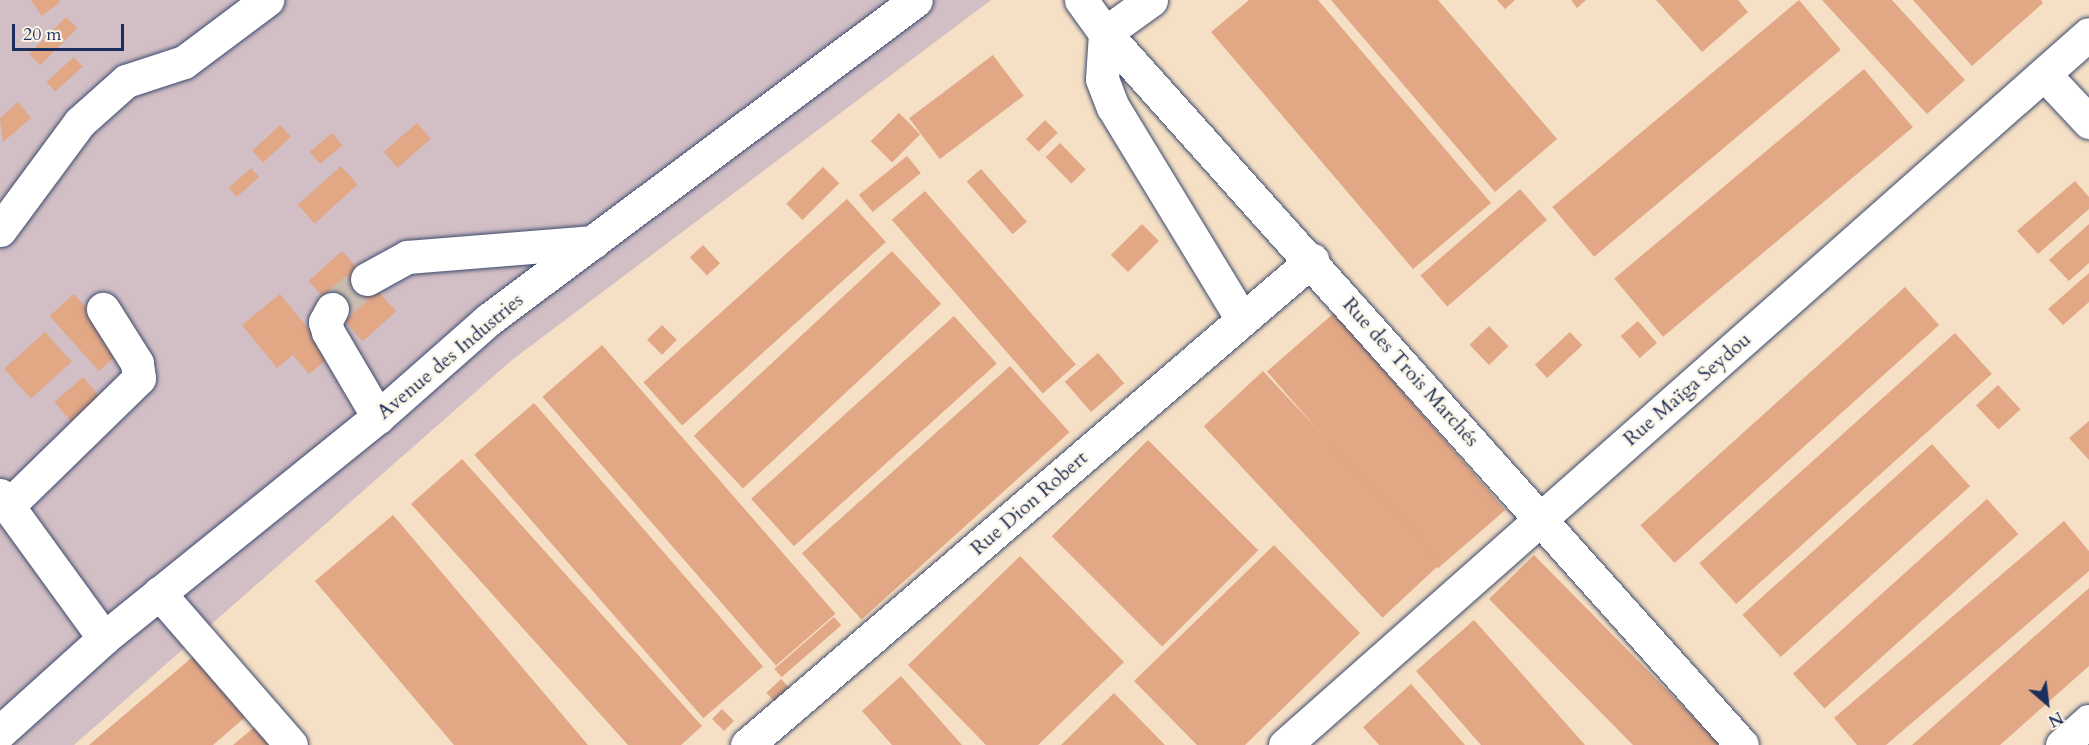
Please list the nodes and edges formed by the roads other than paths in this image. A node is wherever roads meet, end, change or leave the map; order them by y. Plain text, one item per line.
1 (267, 0) edge
2 (916, 0) edge
3 (1081, 0) edge
4 (1151, 0) edge
5 (1105, 33) junction
6 (2089, 34) edge
7 (2044, 74) junction
8 (2089, 122) edge
9 (0, 230) edge
10 (594, 242) junction
11 (1311, 260) junction
12 (367, 279) tunnel mouth
13 (103, 309) dead end
14 (332, 309) dead end
15 (1242, 320) junction
16 (378, 417) junction
17 (4, 501) edge
18 (1541, 519) junction
19 (159, 593) junction
20 (104, 638) junction
21 (2089, 721) edge
22 (0, 732) edge
23 (291, 745) edge
24 (747, 745) edge
25 (1285, 745) edge
26 (1742, 745) edge
27 (2062, 745) edge

1 - 9 street
2 - 10 street, Avenue des Industries
3 - 5 street, Rue des Trois Marchés
4 - 5 street
5 - 11 street, Rue des Trois Marchés
5 - 15 street
6 - 7 street, Rue Maïga Seydou
7 - 8 street
7 - 18 street, Rue Maïga Seydou
10 - 12 street
10 - 16 street, Avenue des Industries
11 - 15 street, Rue Dion Robert
11 - 18 street, Rue des Trois Marchés
13 - 17 street
14 - 16 street
15 - 24 street, Rue Dion Robert
16 - 19 street, Avenue des Industries
17 - 20 street
18 - 25 street, Rue Maïga Seydou
18 - 26 street, Rue des Trois Marchés
19 - 20 street, Avenue des Industries
19 - 23 street
20 - 22 street, Avenue des Industries
21 - 27 street

